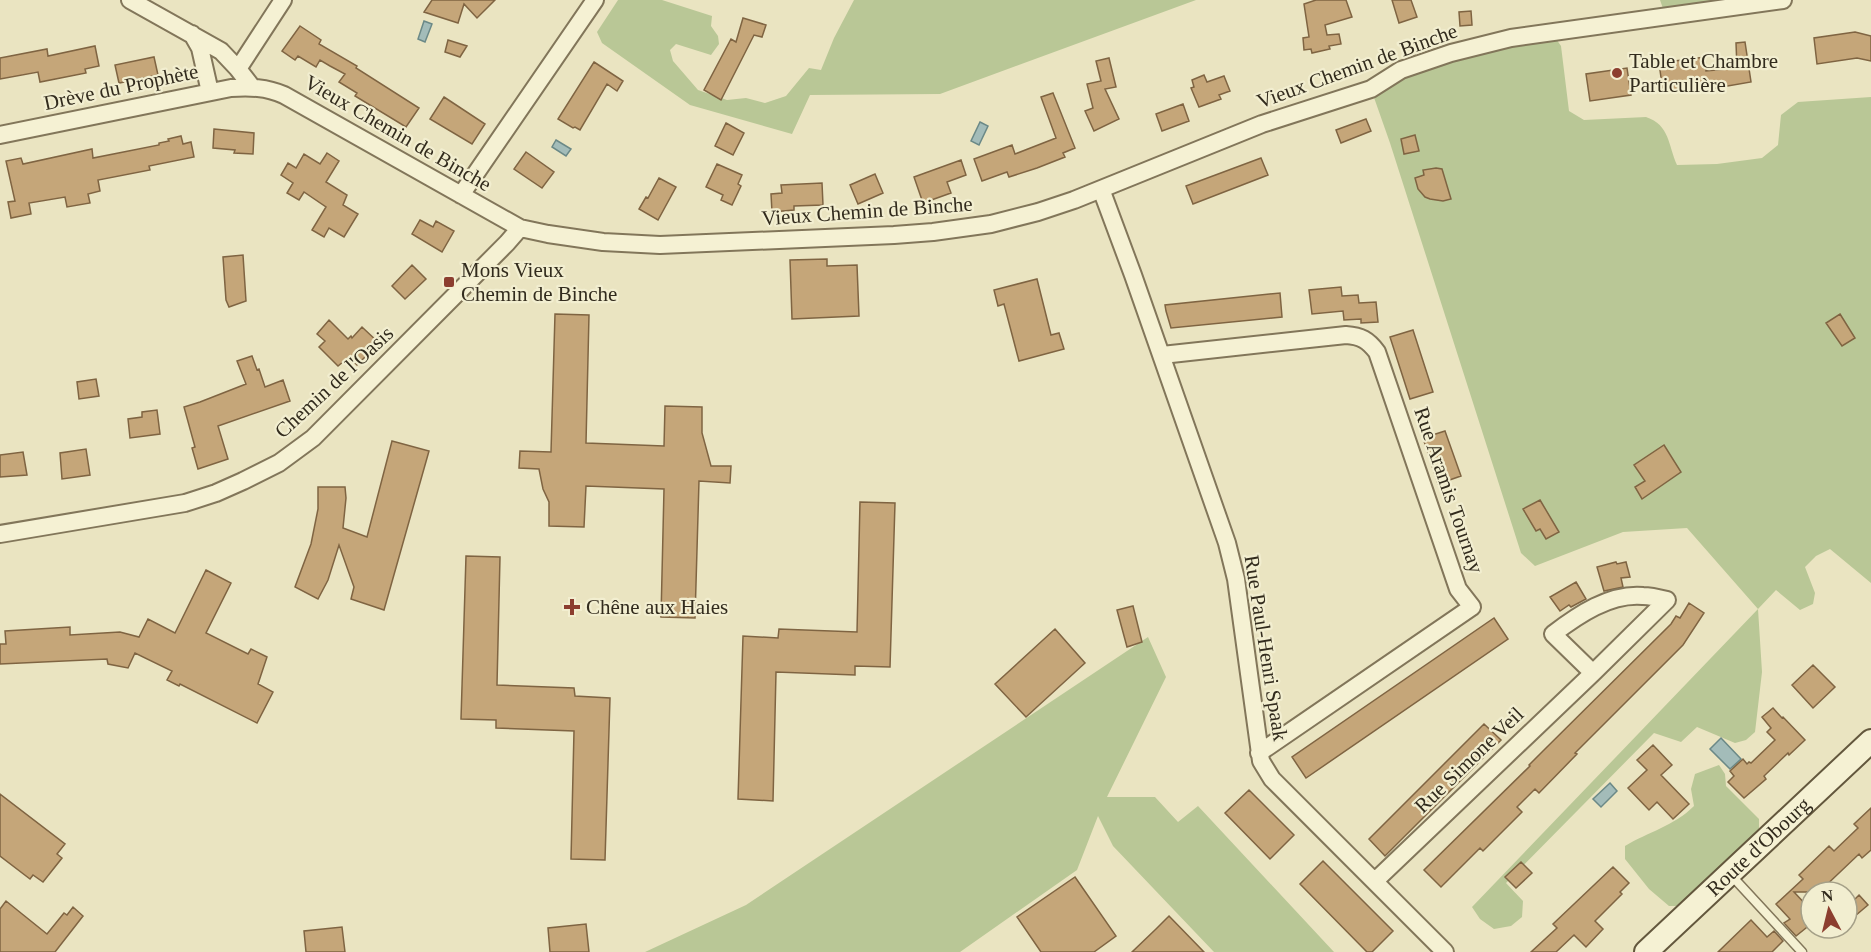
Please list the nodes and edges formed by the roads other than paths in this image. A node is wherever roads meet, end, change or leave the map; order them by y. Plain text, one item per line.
1 (130, 0) edge
2 (283, 0) edge
3 (595, 0) edge
4 (1783, 0) edge
5 (192, 34) junction
6 (238, 69) junction
7 (252, 87) junction
8 (210, 92) junction
9 (0, 135) edge
10 (1101, 189) junction
11 (461, 195) junction
12 (520, 228) junction
13 (1162, 355) junction
14 (0, 534) edge
15 (1593, 673) junction
16 (1871, 741) edge
17 (1259, 753) junction
18 (1730, 874) junction
19 (1375, 881) junction
20 (1445, 952) edge
21 (1646, 952) edge
22 (1802, 952) edge

1 - 5 street
2 - 6 street
3 - 11 street
4 - 10 street, Vieux Chemin de Binche
5 - 6 street
5 - 8 street
6 - 7 street
7 - 8 street, Drève du Prophète
7 - 11 street, Vieux Chemin de Binche
8 - 9 street, Drève du Prophète
10 - 12 street, Vieux Chemin de Binche
10 - 13 street, Rue Paul-Henri Spaak
11 - 12 street, Vieux Chemin de Binche
12 - 14 street, Chemin de l'Oasis
13 - 17 street, Rue Paul-Henri Spaak
13 - 17 street, Rue Aramis Tournay
15 - 15 street, Rue Simone Veil
15 - 19 street, Rue Simone Veil
16 - 18 main road, Route d'Obourg
17 - 19 street, Rue Paul-Henri Spaak
18 - 21 main road, Route d'Obourg
18 - 22 lane
19 - 20 street, Rue Paul-Henri Spaak

